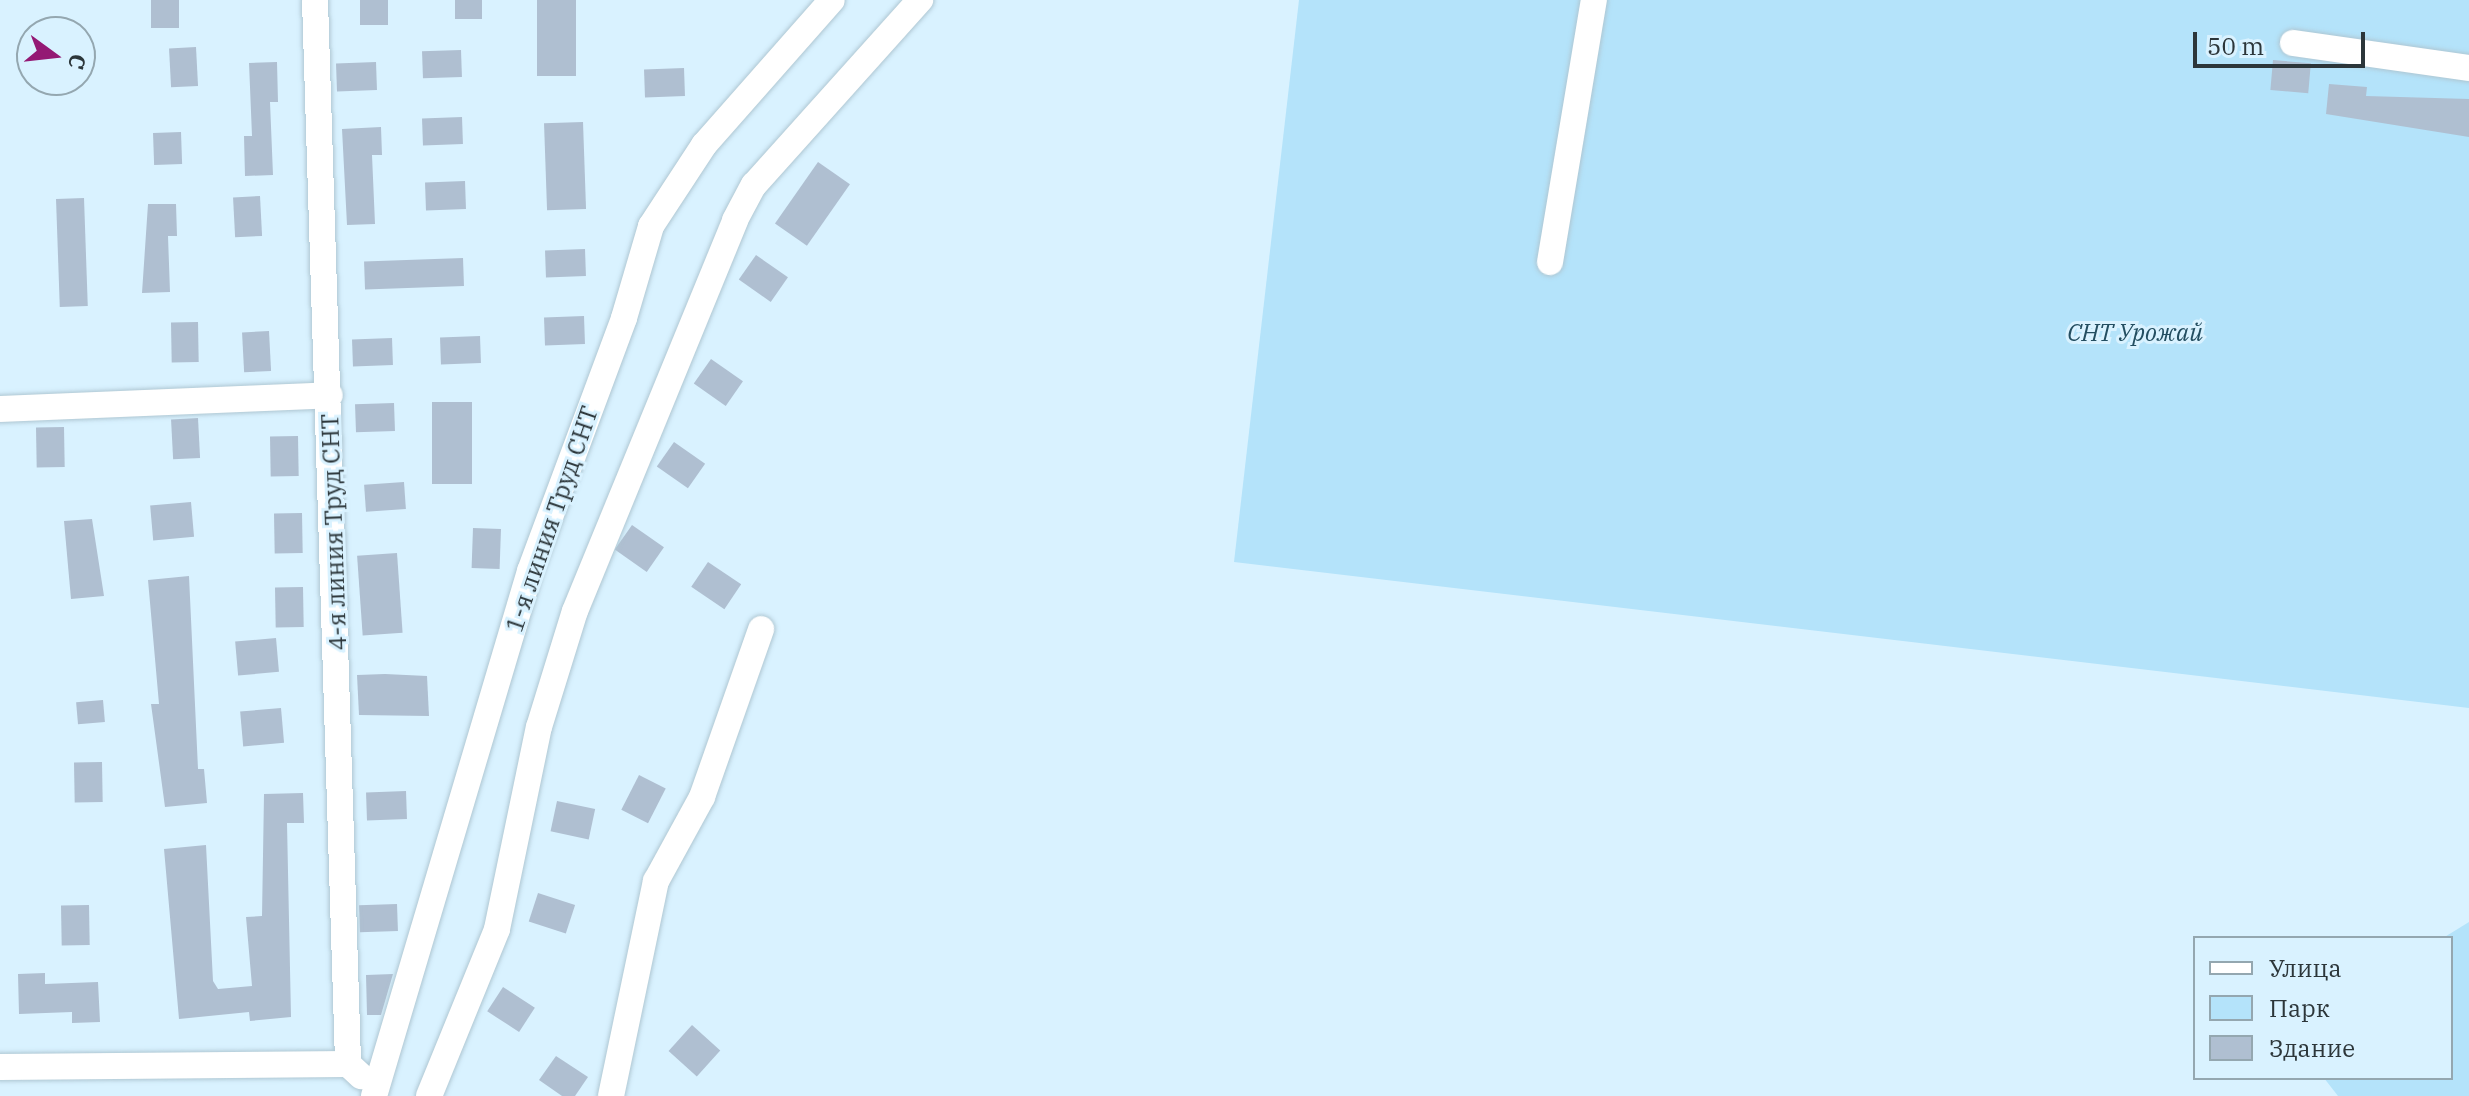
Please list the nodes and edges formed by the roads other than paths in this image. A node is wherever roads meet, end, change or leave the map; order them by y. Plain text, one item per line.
1 (315, 0) edge
2 (832, 0) edge
3 (920, 0) edge
4 (1594, 0) edge
5 (2293, 43) dead end
6 (2469, 68) edge
7 (1550, 262) dead end
8 (330, 395) junction
9 (0, 409) edge
10 (761, 629) dead end
11 (348, 1064) junction
12 (0, 1067) edge
13 (377, 1095) edge
14 (429, 1096) edge
15 (611, 1096) edge

1 - 8 street, 4-я линия Труд СНТ
2 - 13 street, 1-я линия Труд СНТ
3 - 14 street
4 - 7 street
5 - 6 street
8 - 9 street
8 - 11 street, 4-я линия Труд СНТ
10 - 15 street
11 - 12 street
11 - 13 street

